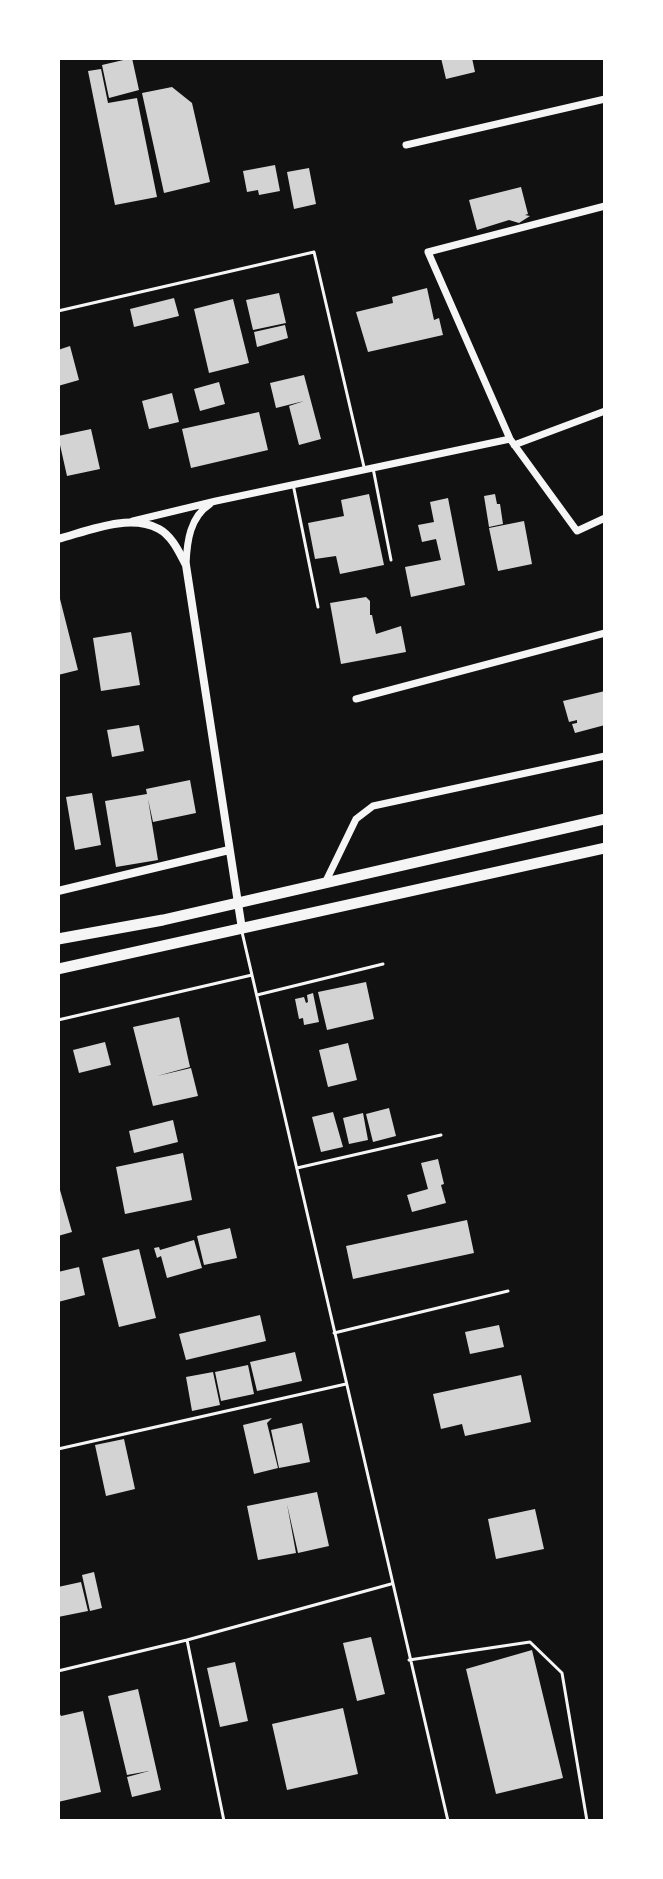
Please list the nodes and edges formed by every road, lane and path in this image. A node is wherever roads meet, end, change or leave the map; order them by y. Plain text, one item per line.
1 (605, 99) edge
2 (406, 145) dead end
3 (605, 206) edge
4 (58, 311) edge
5 (605, 411) edge
6 (512, 442) junction
7 (369, 469) junction
8 (293, 484) junction
9 (216, 501) junction
10 (605, 518) edge
11 (121, 523) junction
12 (58, 539) edge
13 (391, 560) dead end
14 (186, 565) junction
15 (318, 607) dead end
16 (605, 633) edge
17 (356, 699) dead end
18 (605, 756) edge
19 (605, 819) edge
20 (605, 848) edge
21 (229, 850) junction
22 (325, 883) junction
23 (58, 891) edge
24 (236, 903) junction
25 (242, 929) junction
26 (58, 939) edge
27 (383, 964) dead end
28 (58, 969) edge
29 (252, 975) junction
30 (257, 995) junction
31 (58, 1020) edge
32 (441, 1135) dead end
33 (297, 1168) junction
34 (508, 1291) dead end
35 (334, 1333) junction
36 (346, 1384) junction
37 (58, 1449) edge
38 (391, 1584) junction
39 (187, 1640) junction
40 (409, 1660) junction
41 (58, 1671) edge
42 (224, 1821) edge
43 (448, 1821) edge
44 (587, 1821) edge

1 - 2 street
3 - 6 street
4 - 7 lane
5 - 6 street
6 - 7 street
6 - 10 street
7 - 8 street
7 - 13 lane
8 - 9 street
8 - 15 lane
9 - 11 street
9 - 14 street
11 - 12 street
11 - 14 street
14 - 21 street
16 - 17 street
18 - 22 street
19 - 22 highway
20 - 25 highway
21 - 23 street
21 - 24 street
22 - 24 highway
24 - 25 street
24 - 26 highway
25 - 28 highway
25 - 29 lane
27 - 30 lane
29 - 30 lane
29 - 31 lane
30 - 33 lane
32 - 33 lane
33 - 35 lane
34 - 35 lane
35 - 36 lane
36 - 37 lane
36 - 38 lane
38 - 39 lane
38 - 40 lane
39 - 41 lane
39 - 42 lane
40 - 43 lane
40 - 44 lane

